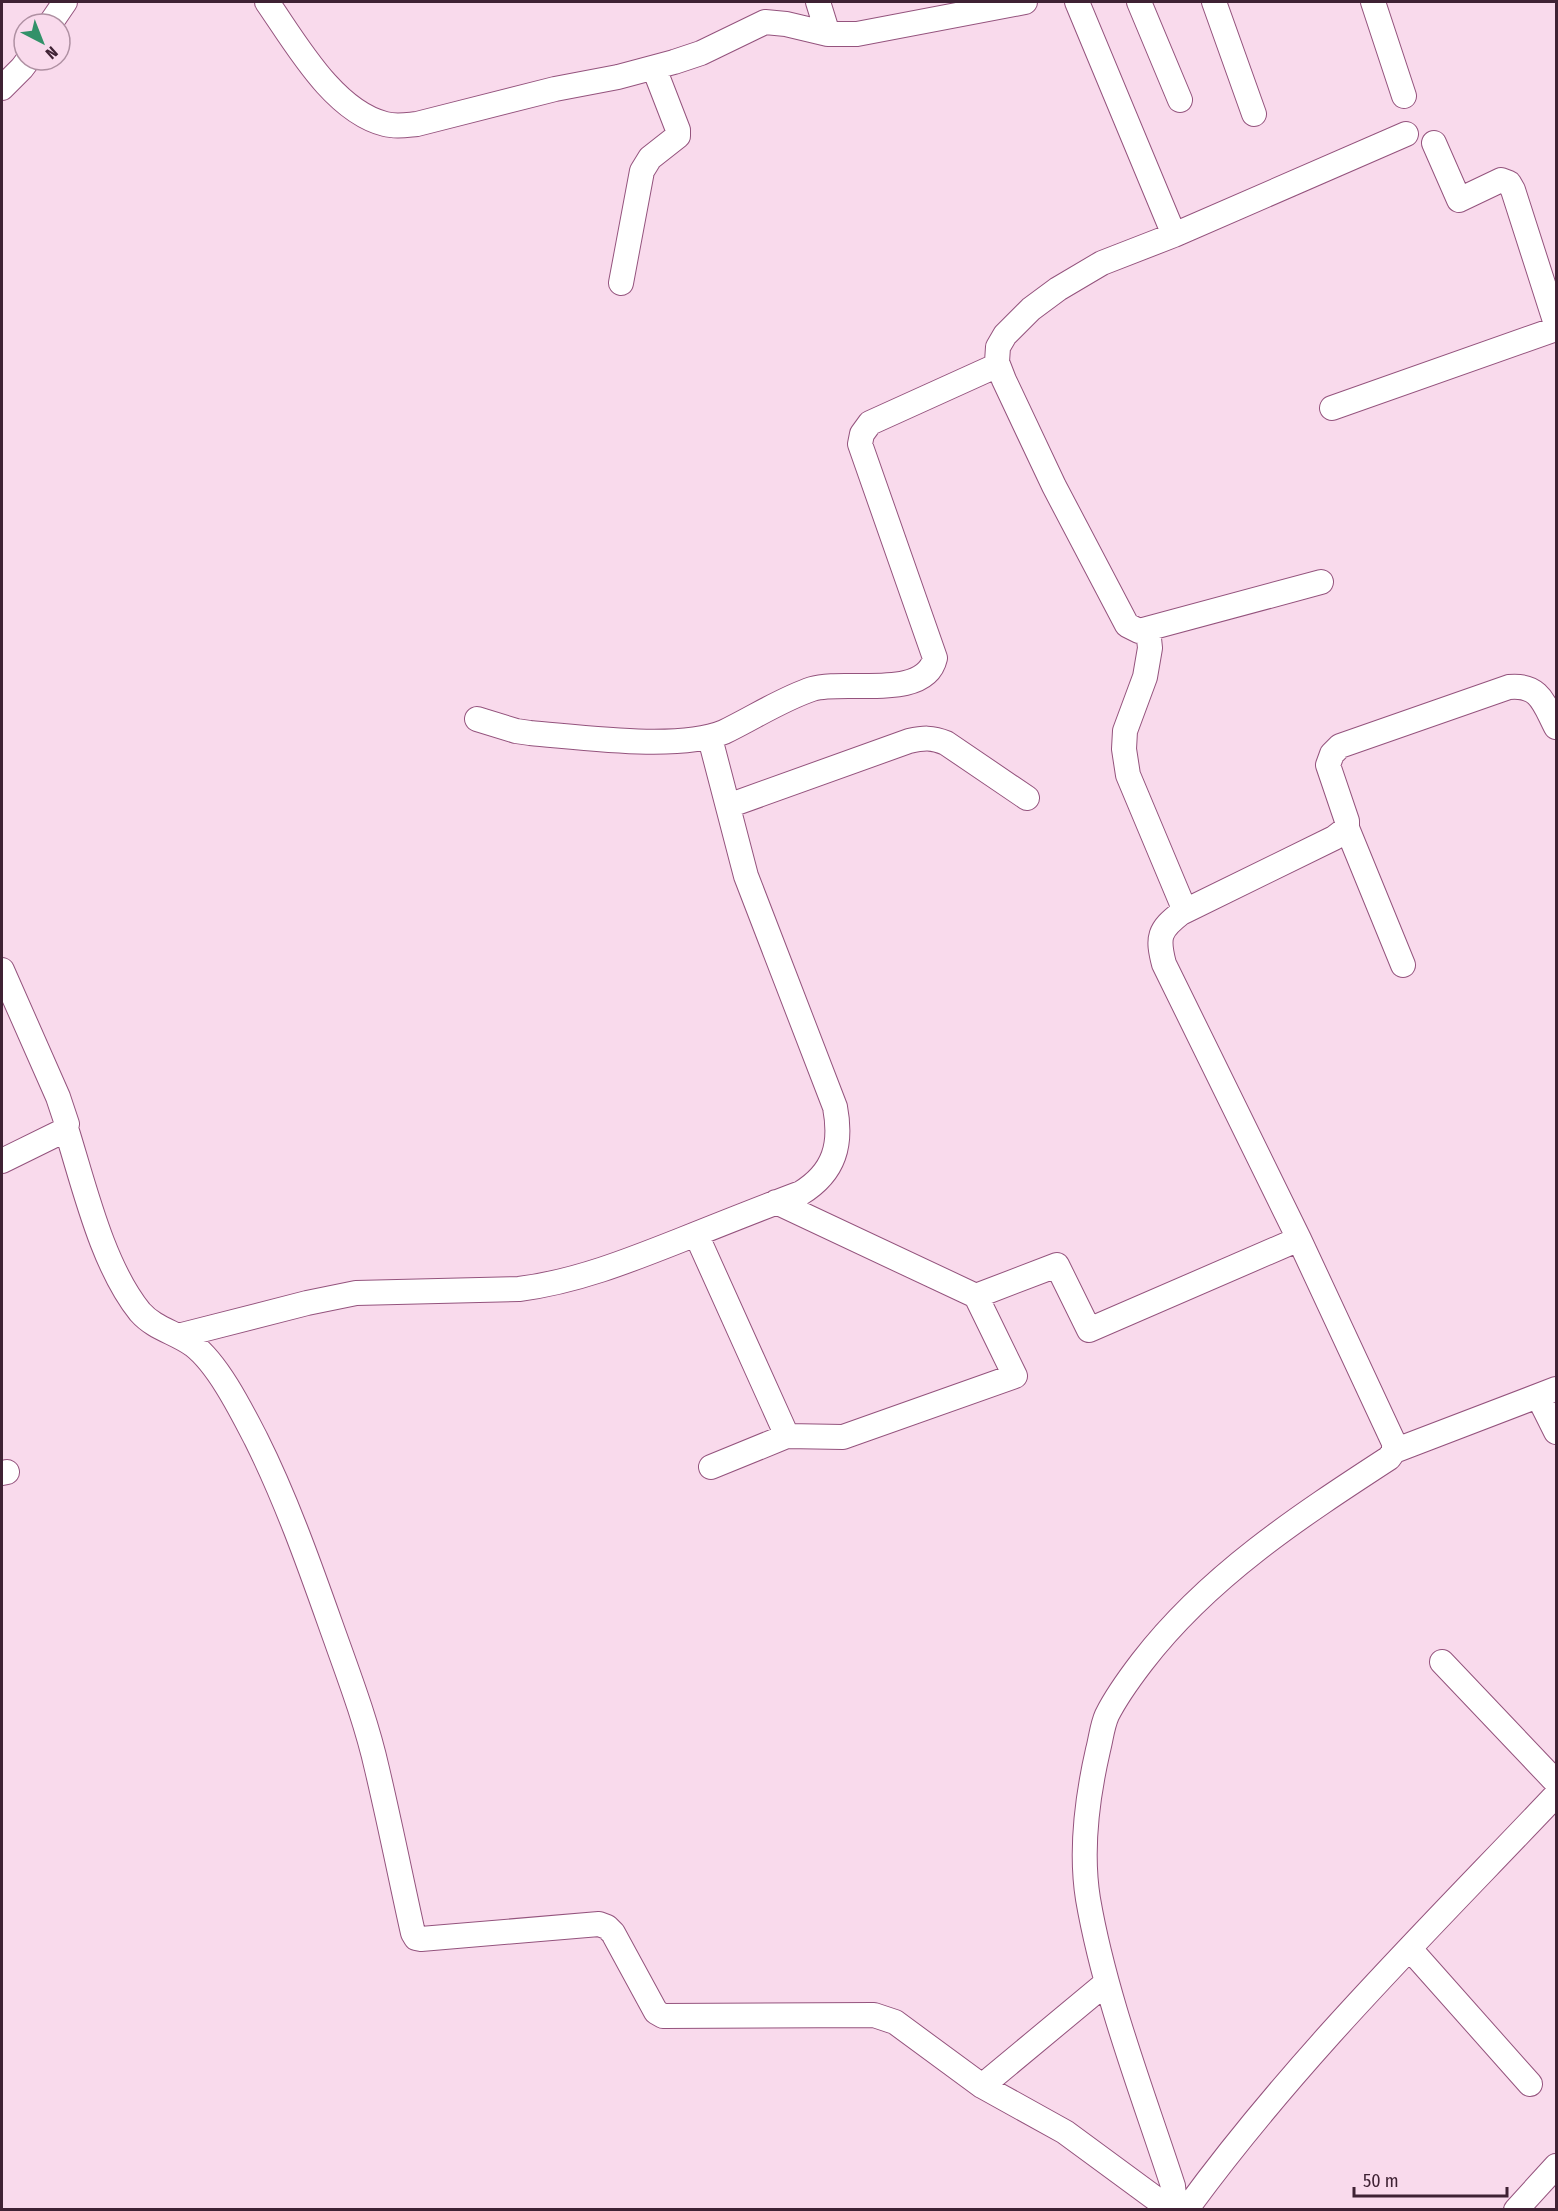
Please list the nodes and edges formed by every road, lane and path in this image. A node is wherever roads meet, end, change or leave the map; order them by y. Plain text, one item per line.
1 (267, 2) edge
2 (818, 2) edge
3 (1025, 2) edge
4 (1077, 2) edge
5 (1139, 2) edge
6 (1214, 2) edge
7 (1373, 2) edge
8 (828, 34) junction
9 (654, 68) junction
10 (18, 72) edge
11 (2, 88) edge
12 (1404, 96) dead end
13 (1180, 100) dead end
14 (1254, 114) dead end
15 (1406, 134) dead end
16 (1434, 143) dead end
17 (1174, 235) junction
18 (621, 283) dead end
19 (1557, 324) edge
20 (1557, 329) edge
21 (998, 365) junction
22 (1332, 408) dead end
23 (1321, 582) dead end
24 (1148, 629) junction
25 (477, 719) dead end
26 (1557, 727) edge
27 (710, 738) junction
28 (1027, 798) dead end
29 (728, 806) junction
30 (1347, 828) junction
31 (1185, 911) junction
32 (1403, 965) dead end
33 (2, 970) edge
34 (66, 1128) junction
35 (2, 1161) edge
36 (776, 1202) junction
37 (696, 1234) junction
38 (1299, 1239) junction
39 (976, 1296) junction
40 (178, 1336) junction
41 (1547, 1392) edge
42 (1557, 1432) edge
43 (787, 1436) junction
44 (1394, 1451) junction
45 (711, 1467) dead end
46 (1442, 1662) dead end
47 (1557, 1782) edge
48 (1557, 1795) edge
49 (1410, 1949) junction
50 (1106, 1983) junction
51 (1530, 2084) dead end
52 (982, 2086) junction
53 (1557, 2166) edge
54 (1171, 2209) edge
55 (1186, 2210) edge
56 (1516, 2210) edge

1 - 9 street
2 - 8 street
3 - 8 street
4 - 17 street
5 - 13 street
6 - 14 street
7 - 12 street
8 - 9 street
9 - 18 street
10 - 11 street
15 - 17 street
16 - 19 street
17 - 21 street
20 - 22 street
21 - 24 street
21 - 27 street
23 - 24 street
24 - 31 street
25 - 27 street
26 - 30 street
27 - 29 street
28 - 29 street
29 - 36 street
30 - 31 street
30 - 32 street
31 - 38 street
33 - 34 street
34 - 35 street
34 - 40 street
36 - 37 street
36 - 39 street
37 - 40 street
37 - 43 street
38 - 39 street
38 - 44 street
39 - 43 street
40 - 52 street
41 - 42 street
41 - 44 street
43 - 45 street
44 - 50 street
46 - 47 street
48 - 49 street
49 - 51 street
49 - 55 street
50 - 52 street
50 - 54 street
52 - 54 street
53 - 56 street

